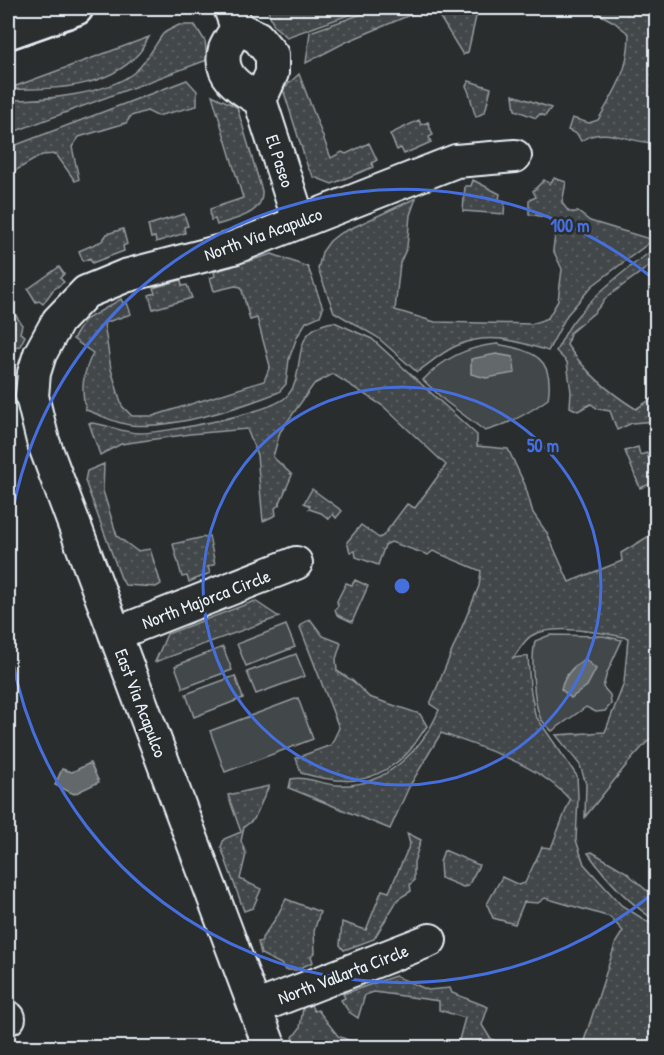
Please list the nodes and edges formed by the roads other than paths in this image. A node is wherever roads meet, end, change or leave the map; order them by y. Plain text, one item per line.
1 (76, 8) edge
2 (233, 18) edge
3 (8, 32) edge
4 (260, 100) junction
5 (515, 156) dead end
6 (299, 222) junction
7 (40, 354) joint
8 (296, 563) dead end
9 (115, 634) junction
10 (430, 940) dead end
11 (255, 1008) junction
12 (270, 1047) edge

1 - 3 main road
2 - 4 street
2 - 4 street
4 - 6 street, El Paseo
5 - 6 street, North Via Acapulco
6 - 7 street, North Via Acapulco
7 - 9 street, East Via Acapulco
8 - 9 street, North Majorca Circle
9 - 11 street, East Via Acapulco
10 - 11 street, North Vallarta Circle
11 - 12 street, East Via Acapulco

